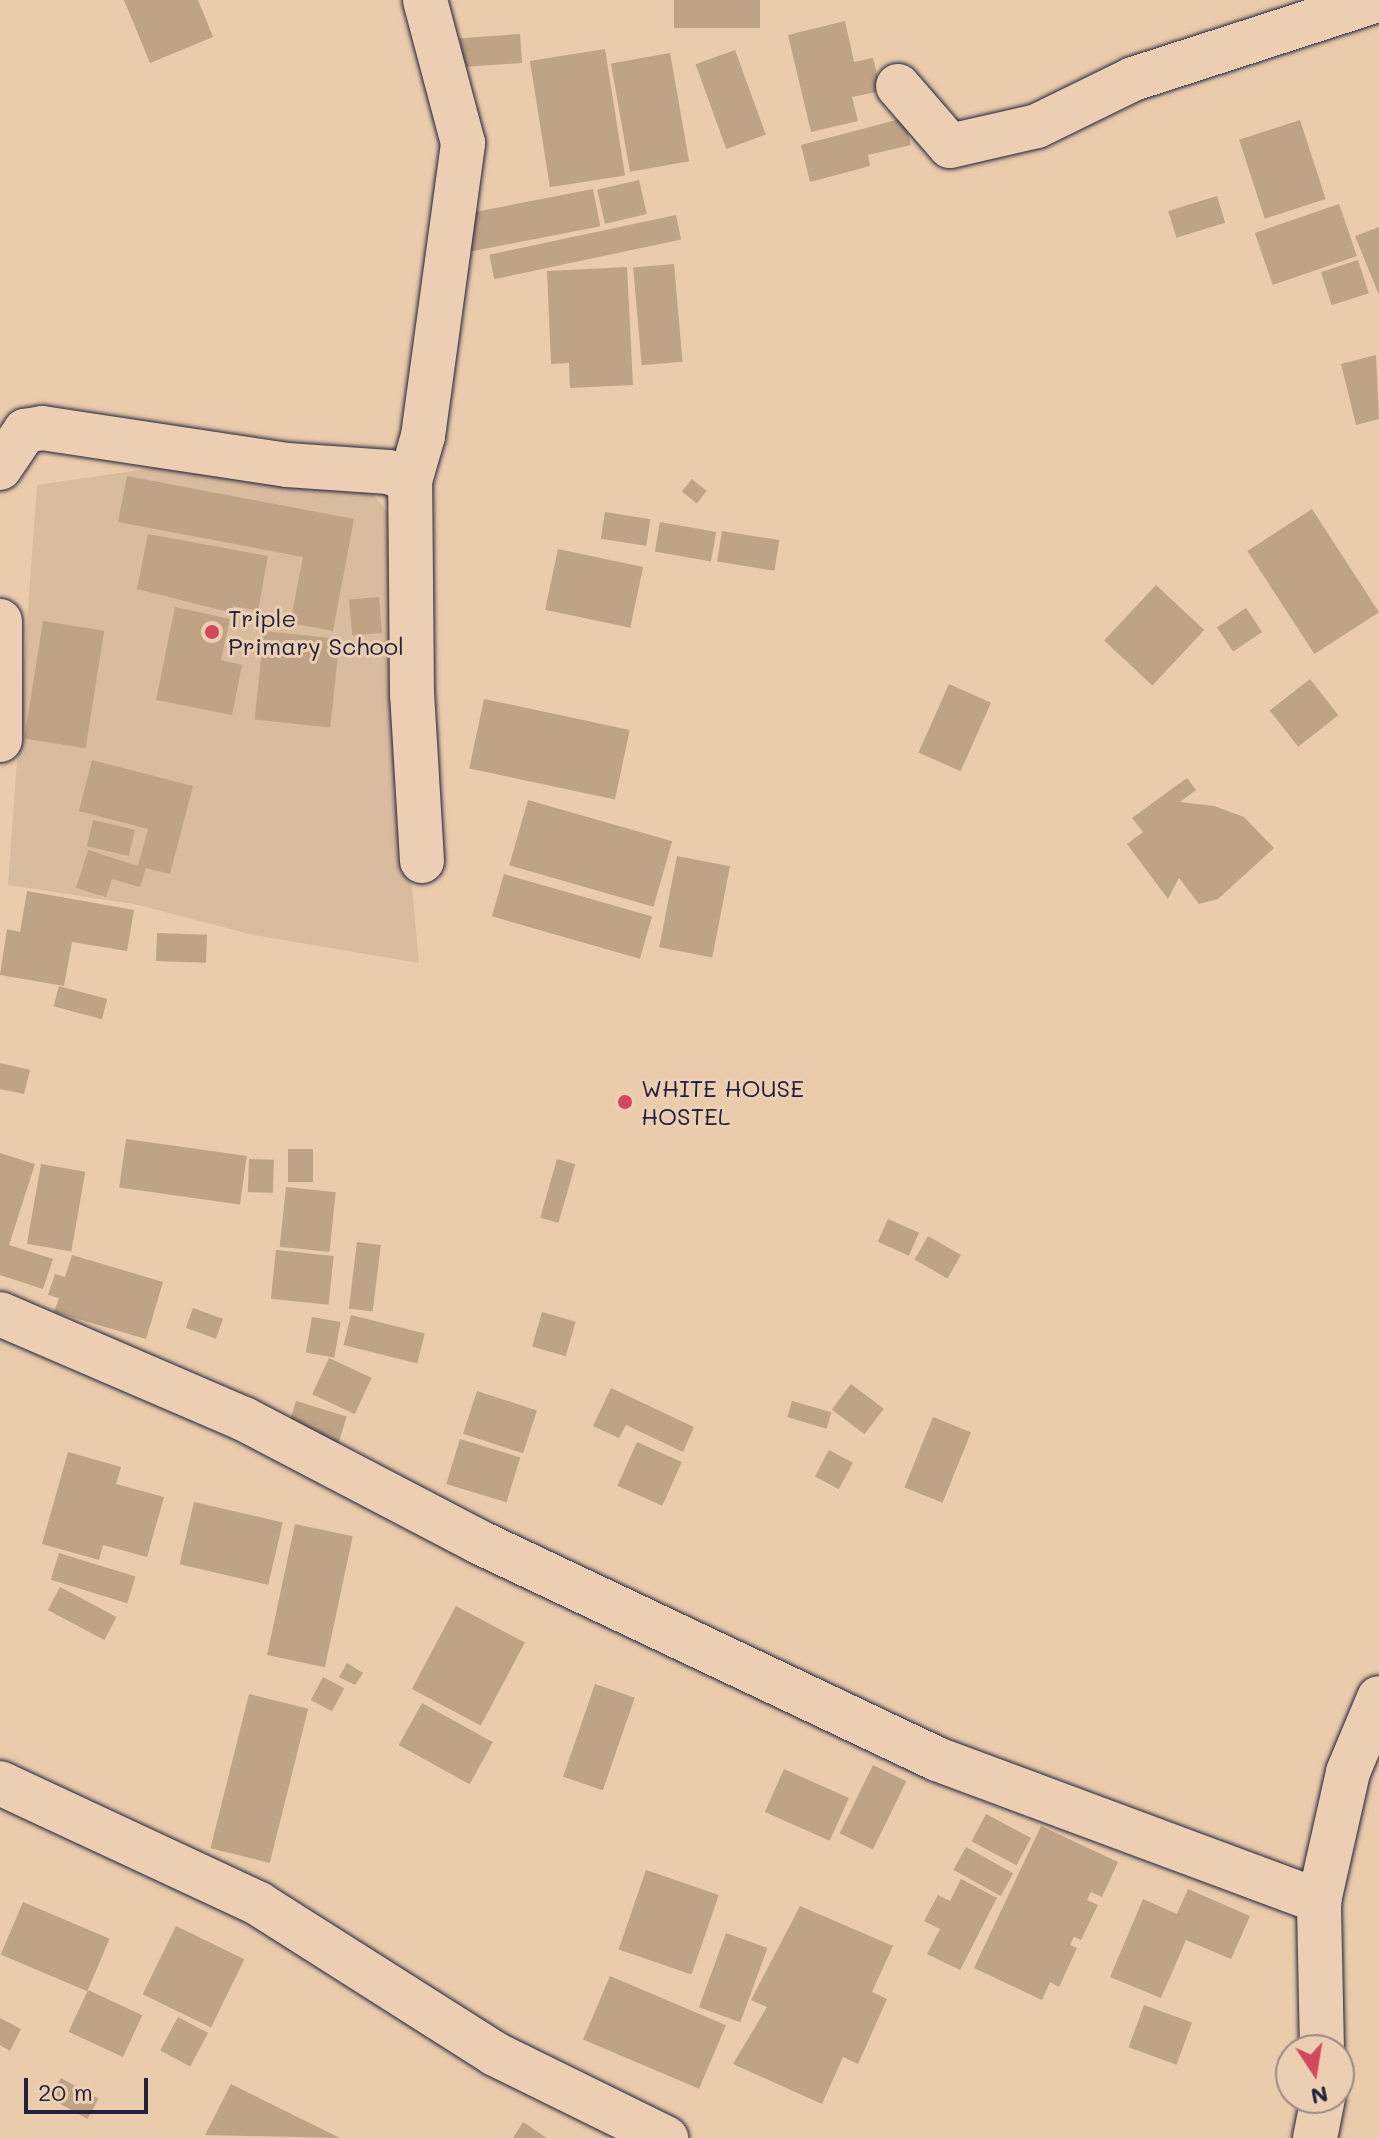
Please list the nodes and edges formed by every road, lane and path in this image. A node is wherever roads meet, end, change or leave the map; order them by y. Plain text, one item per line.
1 (425, 0) edge
2 (1378, 0) edge
3 (898, 86) dead end
4 (0, 468) edge
5 (410, 481) junction
6 (0, 621) edge
7 (0, 740) edge
8 (422, 861) dead end
9 (0, 1314) edge
10 (1379, 1698) edge
11 (0, 1783) edge
12 (1319, 1901) junction
13 (1322, 2034) edge
14 (1320, 2114) edge
15 (666, 2138) edge
16 (1315, 2138) edge

1 - 5 street
2 - 3 street
4 - 5 street
5 - 8 street
6 - 7 street
9 - 12 street
10 - 12 street
11 - 15 street
12 - 13 street
14 - 16 street

